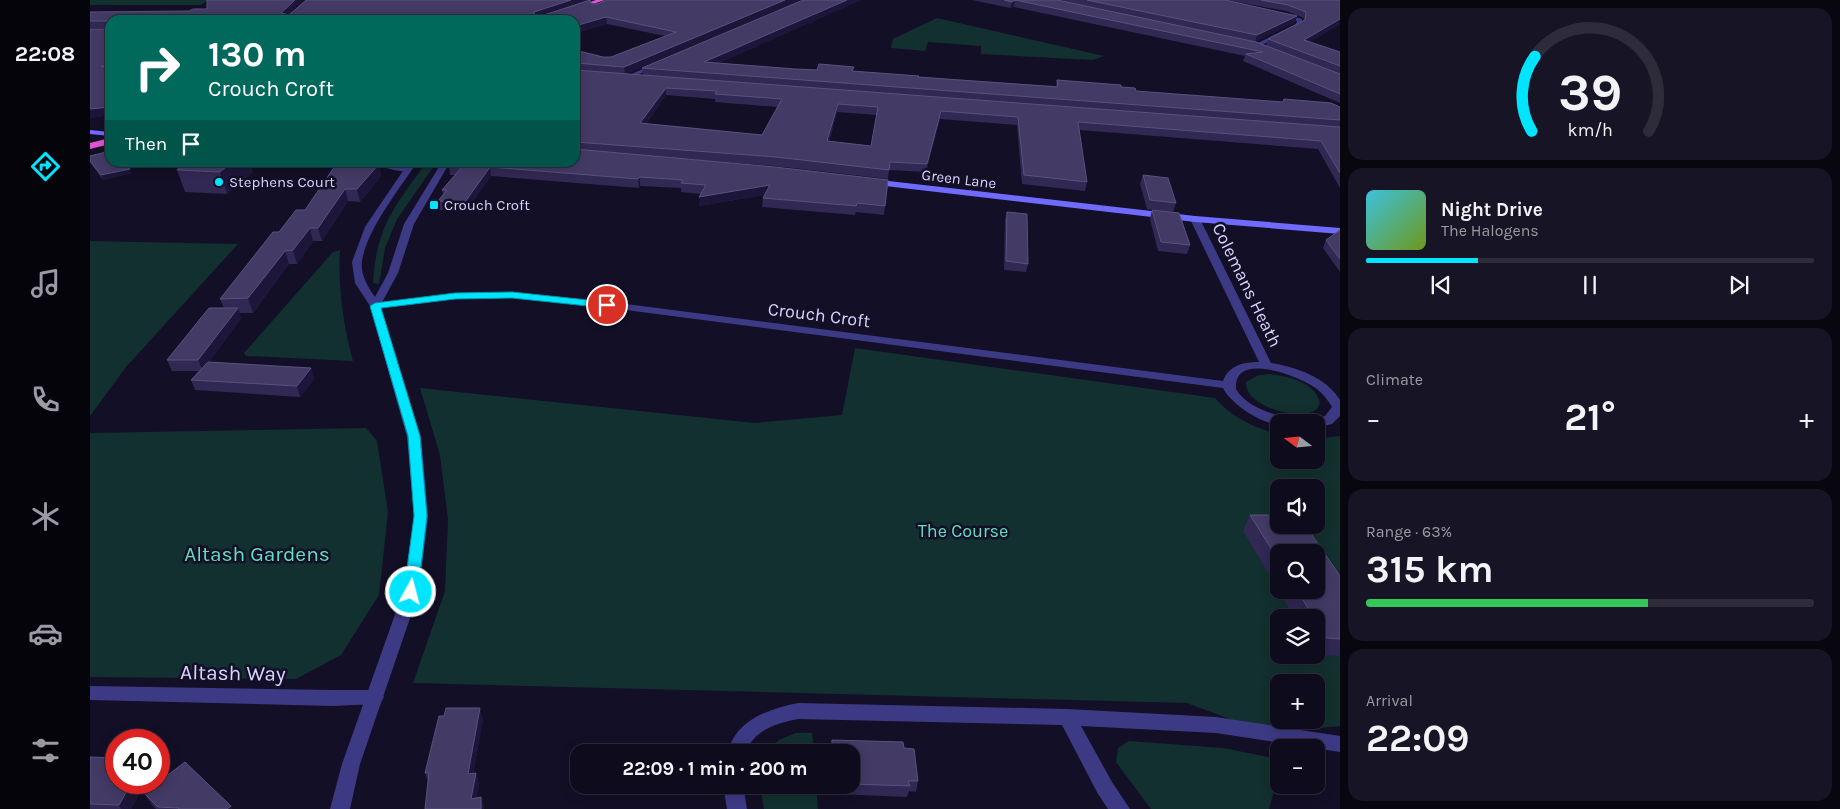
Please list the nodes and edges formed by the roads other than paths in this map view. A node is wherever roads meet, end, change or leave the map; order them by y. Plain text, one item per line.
1 (602, 0) edge
2 (609, 3) edge
3 (1275, 13) edge
4 (555, 15) edge
5 (572, 15) edge
6 (1264, 49) edge
7 (666, 61) edge
8 (617, 78) edge
9 (626, 78) junction
10 (646, 80) edge
11 (105, 128) edge
12 (90, 130) edge
13 (105, 133) edge
14 (105, 142) edge
15 (90, 146) edge
16 (105, 151) edge
17 (90, 155) edge
18 (410, 167) edge
19 (443, 167) edge
20 (863, 182) edge
21 (1195, 219) junction
22 (1340, 231) edge
23 (375, 306) junction
24 (1267, 366) junction
25 (1228, 385) junction
26 (1337, 398) edge
27 (1270, 416) edge
28 (1325, 422) edge
29 (90, 693) edge
30 (375, 697) junction
31 (1067, 717) junction
32 (741, 744) edge
33 (1340, 744) edge
34 (734, 794) edge
35 (340, 809) edge
36 (737, 809) edge
37 (1120, 809) edge

1 - 4 highway
2 - 5 highway
3 - 6 street
7 - 9 street
8 - 9 street
9 - 10 street
11 - 12 main road
12 - 13 main road
14 - 15 highway
16 - 17 highway
18 - 23 street
19 - 23 street
20 - 21 main road, Green Lane
21 - 22 main road, Green Lane
21 - 24 street, Colemans Heath
23 - 25 street, Crouch Croft
23 - 30 street
24 - 25 street
24 - 26 street
25 - 27 street
26 - 28 street
29 - 30 street, Altash Way
30 - 35 street
31 - 32 street
31 - 33 street
31 - 37 street
34 - 36 street

